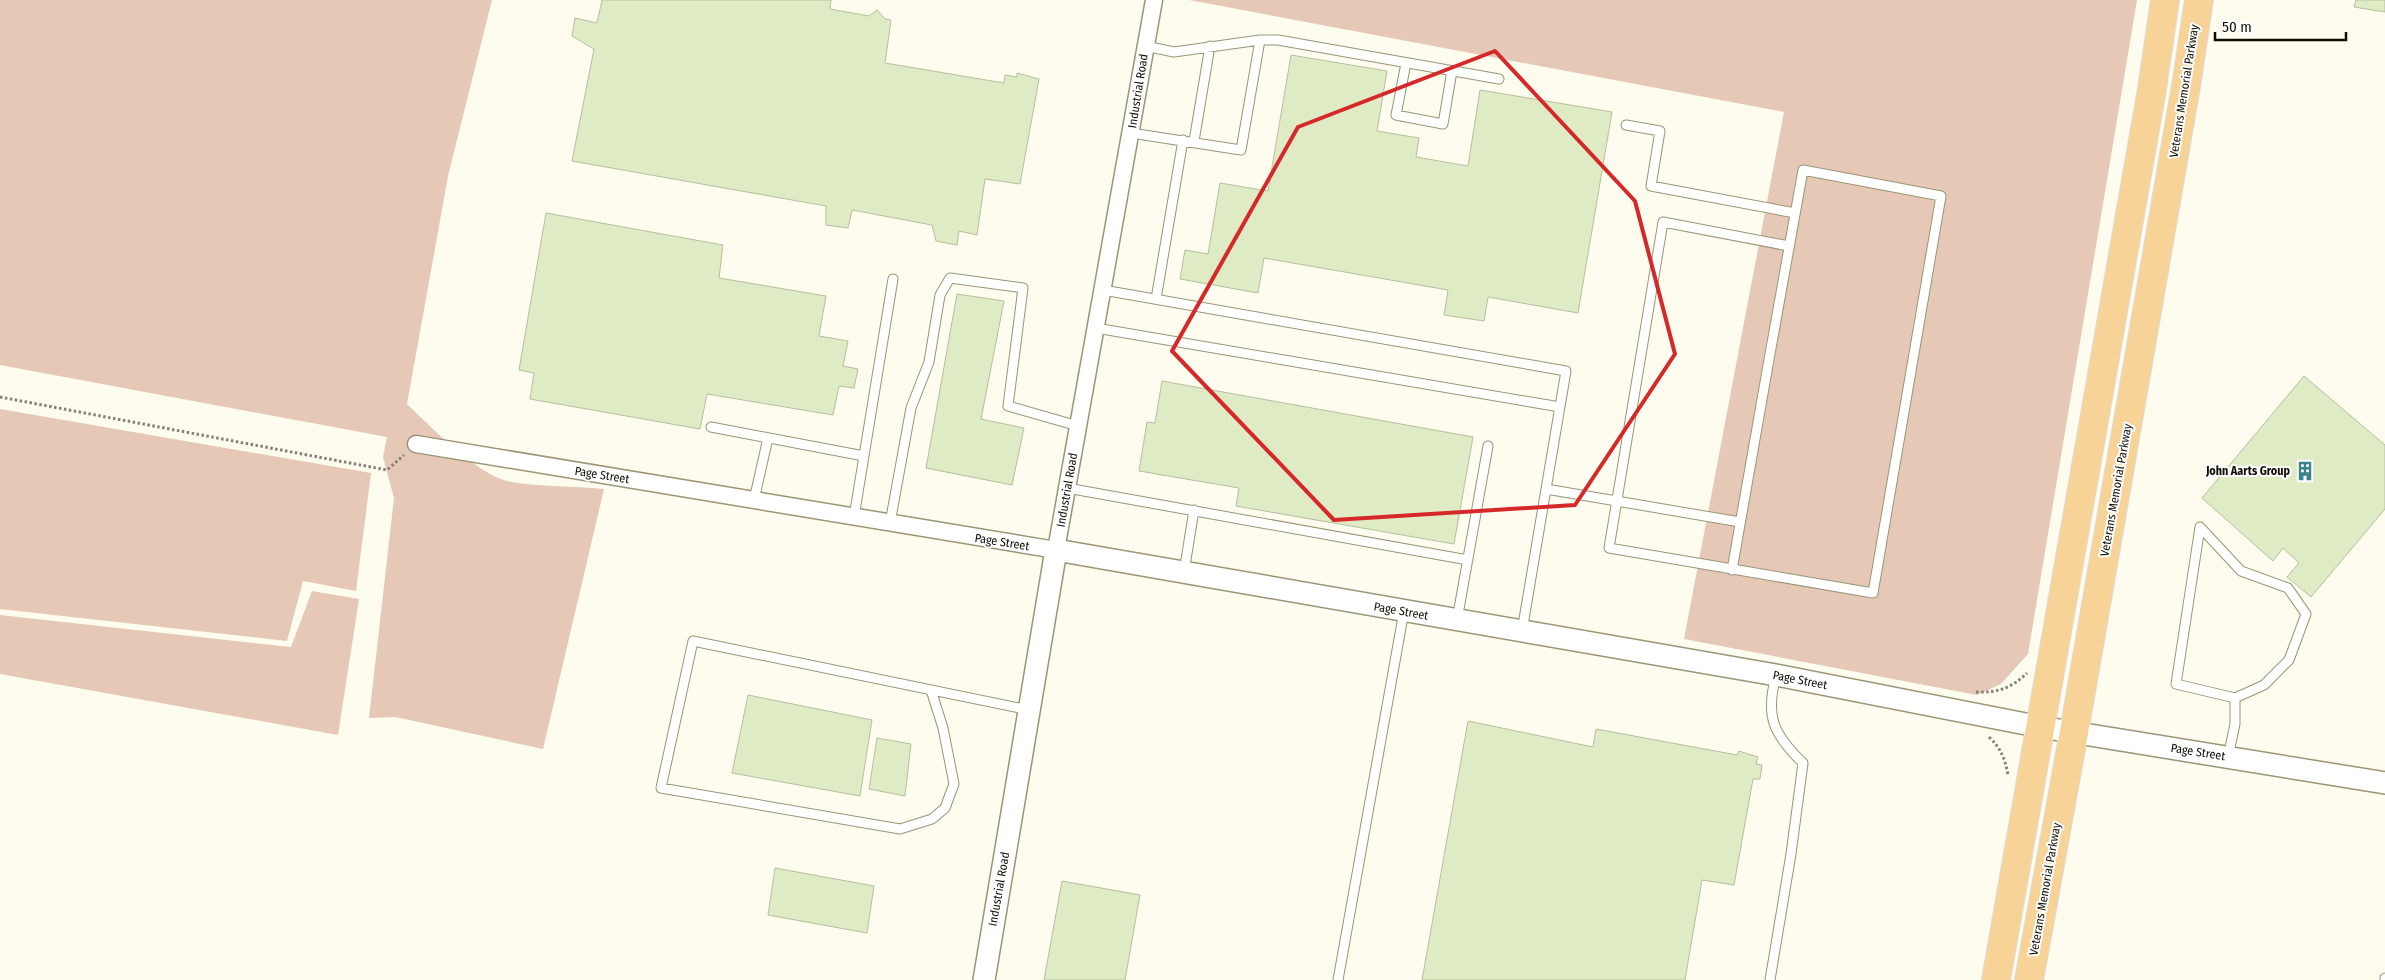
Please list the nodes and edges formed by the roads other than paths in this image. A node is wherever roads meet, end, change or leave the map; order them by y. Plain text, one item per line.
1 (1154, 0) edge
2 (2165, 0) edge
3 (2198, 0) edge
4 (1260, 40) junction
5 (1145, 46) junction
6 (1210, 46) junction
7 (1406, 63) junction
8 (1452, 71) junction
9 (1499, 79) dead end
10 (1626, 125) dead end
11 (1131, 132) junction
12 (1182, 140) junction
13 (1194, 142) junction
14 (1795, 213) junction
15 (1789, 246) junction
16 (892, 279) dead end
17 (1103, 290) junction
18 (1156, 299) junction
19 (1096, 328) junction
20 (1560, 407) junction
21 (1078, 426) junction
22 (711, 427) dead end
23 (768, 438) junction
24 (416, 444) road end
25 (1488, 446) dead end
26 (864, 456) junction
27 (1066, 488) junction
28 (1546, 489) junction
29 (754, 500) junction
30 (1617, 501) junction
31 (1194, 510) junction
32 (854, 517) junction
33 (1740, 522) junction
34 (890, 523) junction
35 (1056, 550) junction
36 (1468, 560) junction
37 (1732, 570) junction
38 (1184, 573) junction
39 (1404, 611) junction
40 (1457, 620) junction
41 (1521, 632) junction
42 (1776, 675) junction
43 (931, 690) junction
44 (2235, 698) junction
45 (1029, 710) junction
46 (2041, 727) junction
47 (2074, 732) junction
48 (2228, 757) junction
49 (2385, 783) edge
50 (984, 980) edge
51 (1338, 980) edge
52 (1770, 980) edge
53 (1996, 980) edge
54 (2029, 980) edge

1 - 5 street, Industrial Road
2 - 46 highway
3 - 47 highway, Veterans Memorial Parkway
4 - 6 lane
4 - 7 lane
4 - 13 lane
5 - 6 lane
5 - 11 street, Industrial Road
6 - 13 lane
7 - 8 lane
7 - 8 lane
8 - 9 lane
10 - 14 lane
11 - 12 lane
11 - 17 street, Industrial Road
12 - 13 lane
12 - 18 lane
14 - 15 lane
14 - 37 lane
15 - 30 lane
15 - 33 lane
16 - 26 lane
17 - 18 lane
17 - 19 street, Industrial Road
18 - 20 lane
19 - 20 lane
19 - 21 street, Industrial Road
20 - 28 lane
21 - 27 street, Industrial Road
21 - 34 lane
22 - 23 lane
23 - 26 lane
23 - 29 lane
24 - 29 street, Page Street
25 - 36 lane
26 - 32 lane
27 - 31 lane
27 - 35 street, Industrial Road
28 - 30 lane
28 - 41 lane
29 - 32 street, Page Street
30 - 33 lane
30 - 37 lane
31 - 36 lane
31 - 38 lane
32 - 34 street, Page Street
33 - 37 lane
34 - 35 street, Page Street
35 - 38 street, Page Street
35 - 45 street, Industrial Road
36 - 40 lane
38 - 39 street, Page Street
39 - 40 street, Page Street
39 - 51 lane
40 - 41 street, Page Street
41 - 42 street, Page Street
42 - 46 street, Page Street
42 - 52 lane
43 - 43 lane
43 - 45 lane
44 - 44 lane
44 - 48 lane
45 - 50 street, Industrial Road
46 - 47 street, Page Street
46 - 53 highway
47 - 48 street, Page Street
47 - 54 highway, Veterans Memorial Parkway
48 - 49 street, Page Street

